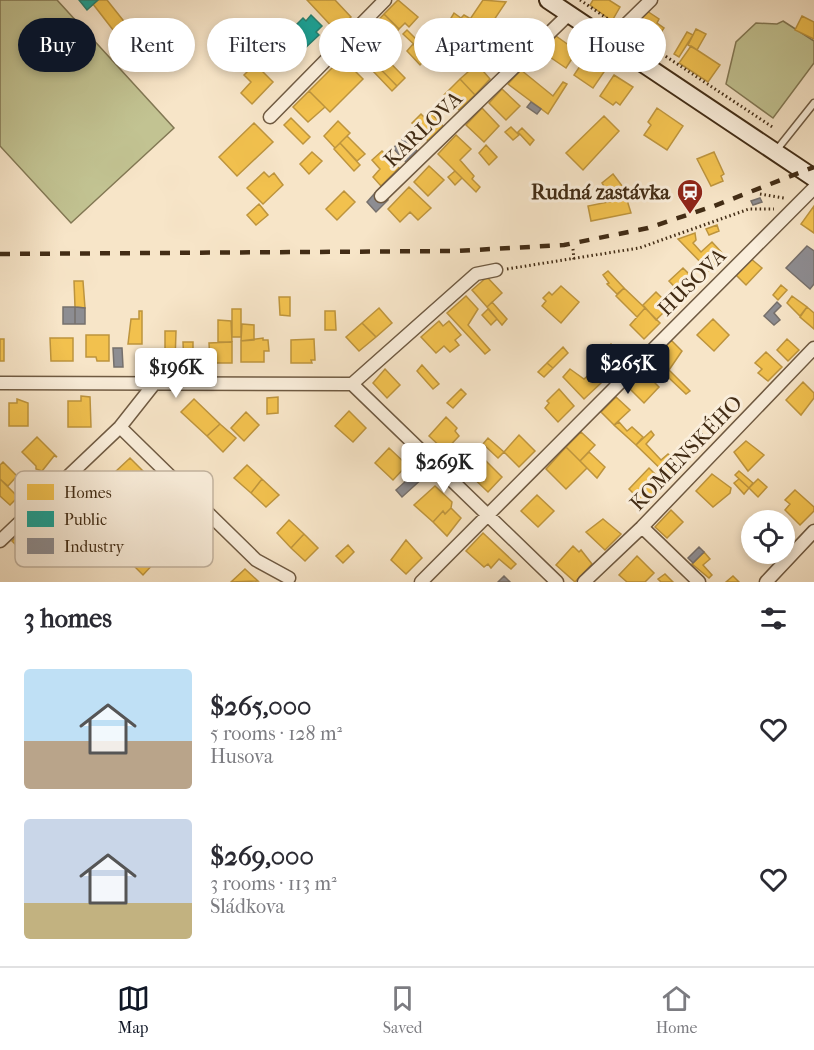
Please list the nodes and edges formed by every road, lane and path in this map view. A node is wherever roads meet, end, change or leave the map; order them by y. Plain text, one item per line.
1 (385, 0) edge
2 (548, 0) edge
3 (580, 0) edge
4 (651, 0) edge
5 (569, 14) junction
6 (575, 18) edge
7 (607, 18) edge
8 (633, 18) edge
9 (666, 57) edge
10 (655, 72) edge
11 (814, 103) edge
12 (270, 117) dead end
13 (774, 128) dead end
14 (775, 152) junction
15 (814, 178) edge
16 (814, 188) edge
17 (760, 194) dead end
18 (381, 196) dead end
19 (790, 204) junction
20 (573, 249) dead end
21 (574, 260) junction
22 (496, 270) joint
23 (814, 348) edge
24 (0, 383) edge
25 (154, 384) junction
26 (352, 384) junction
27 (120, 427) junction
28 (74, 471) edge
29 (165, 471) edge
30 (486, 514) junction
31 (213, 518) edge
32 (15, 527) edge
33 (642, 527) junction
34 (814, 531) edge
35 (0, 541) edge
36 (289, 578) dead end
37 (421, 582) edge
38 (557, 582) edge
39 (584, 582) edge
40 (699, 582) edge
41 (766, 582) edge

1 - 12 street
2 - 5 main road
3 - 7 path
4 - 8 street
5 - 6 main road
5 - 18 street, KARLOVA
9 - 13 path
10 - 14 main road
11 - 14 lane
14 - 15 main road
16 - 19 street, HUSOVA
17 - 19 path
19 - 21 path
19 - 30 street, HUSOVA
20 - 21 path
21 - 22 path
22 - 26 street
23 - 33 street, KOMENSKÉHO
24 - 25 street
25 - 26 street
25 - 27 street
26 - 30 street
27 - 28 street
27 - 29 street
30 - 37 street, HUSOVA
30 - 38 street
31 - 36 street
32 - 35 street
33 - 39 street, KOMENSKÉHO
33 - 40 street
34 - 41 street

